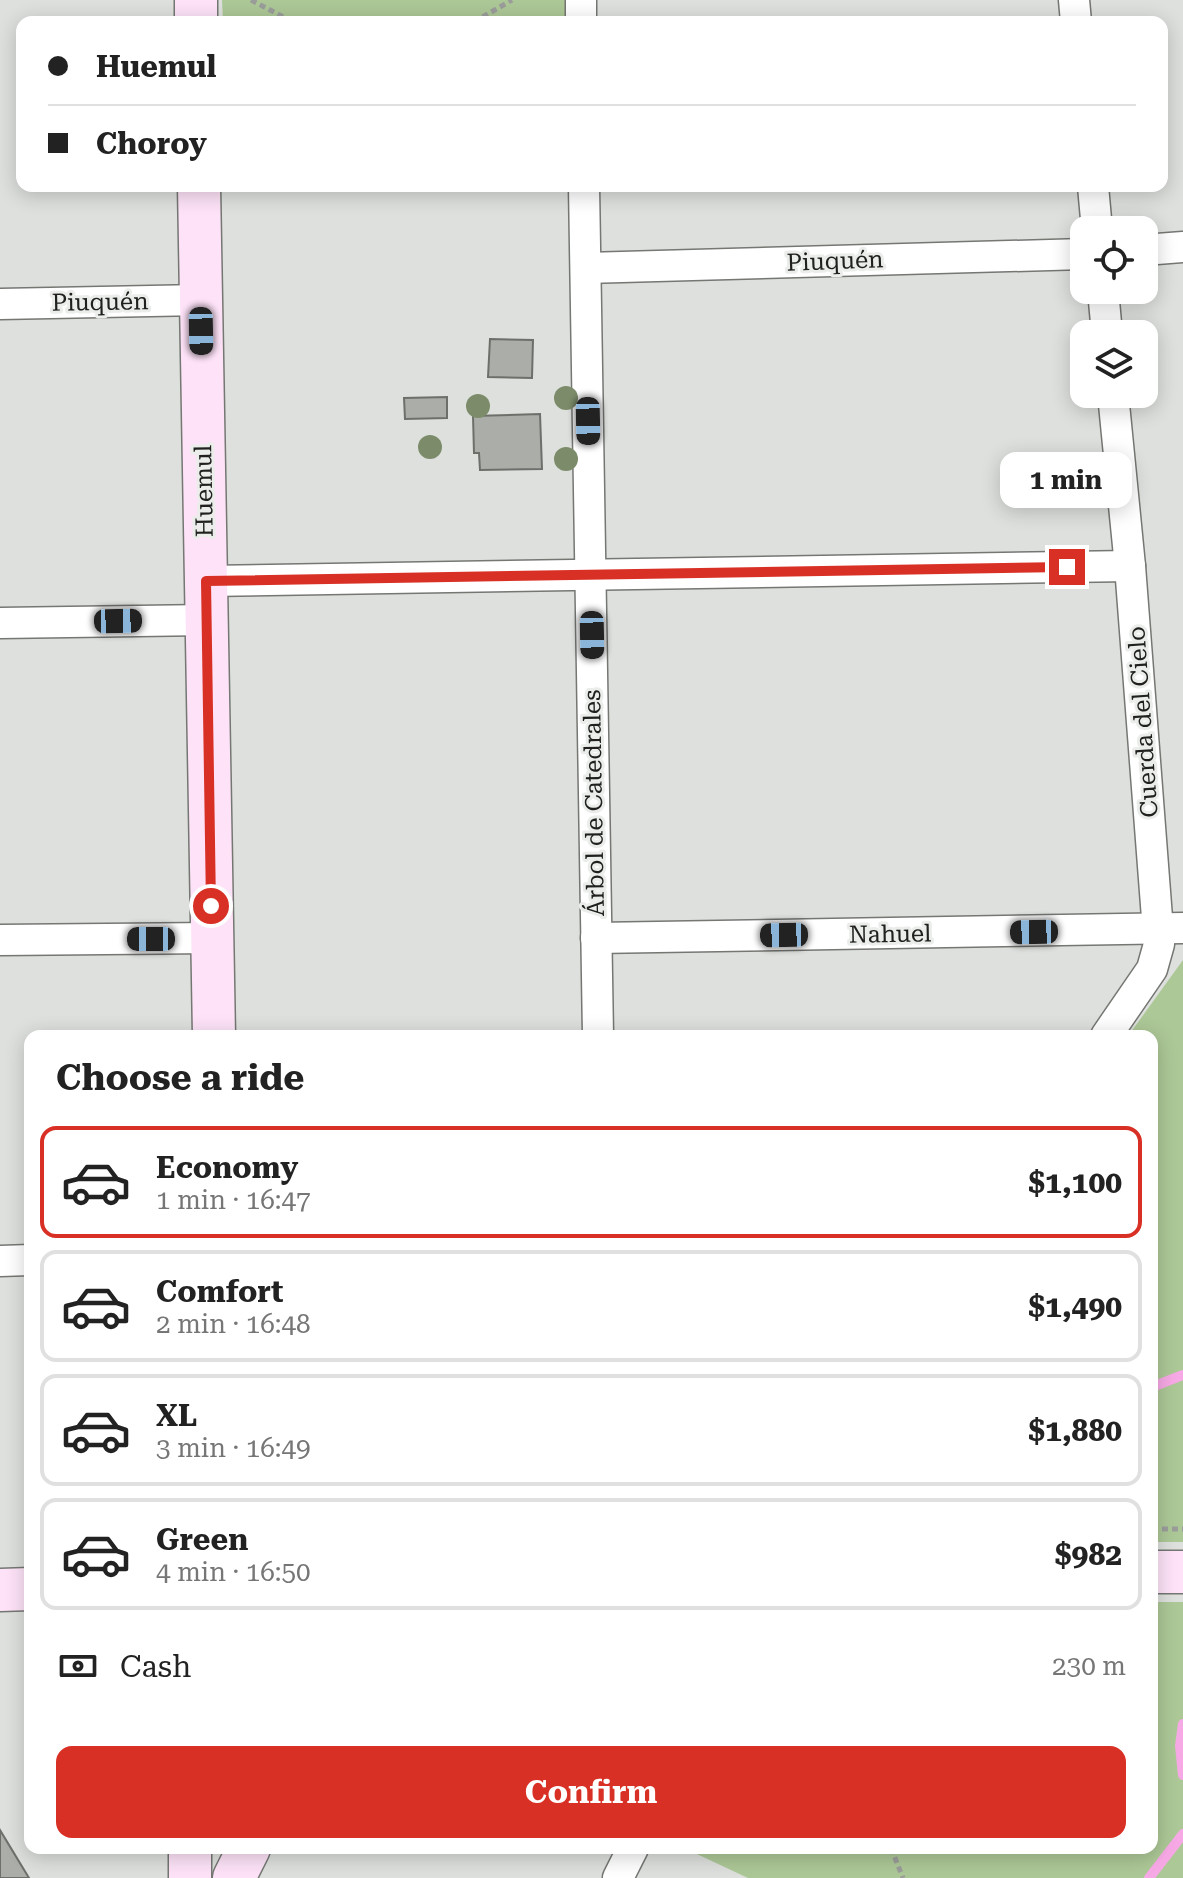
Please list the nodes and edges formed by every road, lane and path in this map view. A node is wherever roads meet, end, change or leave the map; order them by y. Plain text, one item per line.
1 (251, 0) edge
2 (512, 0) edge
3 (282, 16) edge
4 (484, 16) edge
5 (199, 192) edge
6 (584, 192) edge
7 (1094, 192) edge
8 (1096, 216) edge
9 (1183, 247) edge
10 (1158, 249) edge
11 (1070, 254) edge
12 (586, 268) junction
13 (201, 300) junction
14 (0, 304) edge
15 (1114, 408) edge
16 (1130, 566) junction
17 (591, 575) junction
18 (206, 600) junction
19 (0, 623) edge
20 (1171, 929) edge
21 (212, 938) junction
22 (596, 938) junction
23 (0, 940) edge
24 (214, 1030) edge
25 (598, 1030) edge
26 (1110, 1030) edge
27 (24, 1260) edge
28 (0, 1261) edge
29 (1158, 1529) edge
30 (1183, 1529) edge
31 (1158, 1572) edge
32 (1183, 1572) edge
33 (24, 1589) edge
34 (0, 1590) edge
35 (190, 1854) edge
36 (246, 1854) edge
37 (630, 1854) edge
38 (893, 1854) edge
39 (190, 1878) edge
40 (234, 1878) edge
41 (618, 1878) edge
42 (903, 1878) edge

1 - 3 path
2 - 4 path
5 - 13 street, Huemul
6 - 12 street, Árbol de Catedrales
7 - 8 street
9 - 10 street
11 - 12 street, Piuquén
12 - 17 street, Árbol de Catedrales
13 - 14 street, Piuquén
13 - 18 street, Huemul
15 - 16 street, Cuerda del Cielo
16 - 17 street
16 - 20 street, Cuerda del Cielo
17 - 18 street
17 - 22 street, Árbol de Catedrales
18 - 19 street
18 - 21 street, Huemul
20 - 22 street, Nahuel
20 - 26 street, Cuerda del Cielo
21 - 23 street
21 - 24 street, Huemul
22 - 25 street, Árbol de Catedrales
27 - 28 street
29 - 30 path
31 - 32 street
33 - 34 street
35 - 39 street
36 - 40 street
37 - 41 street
38 - 42 path

